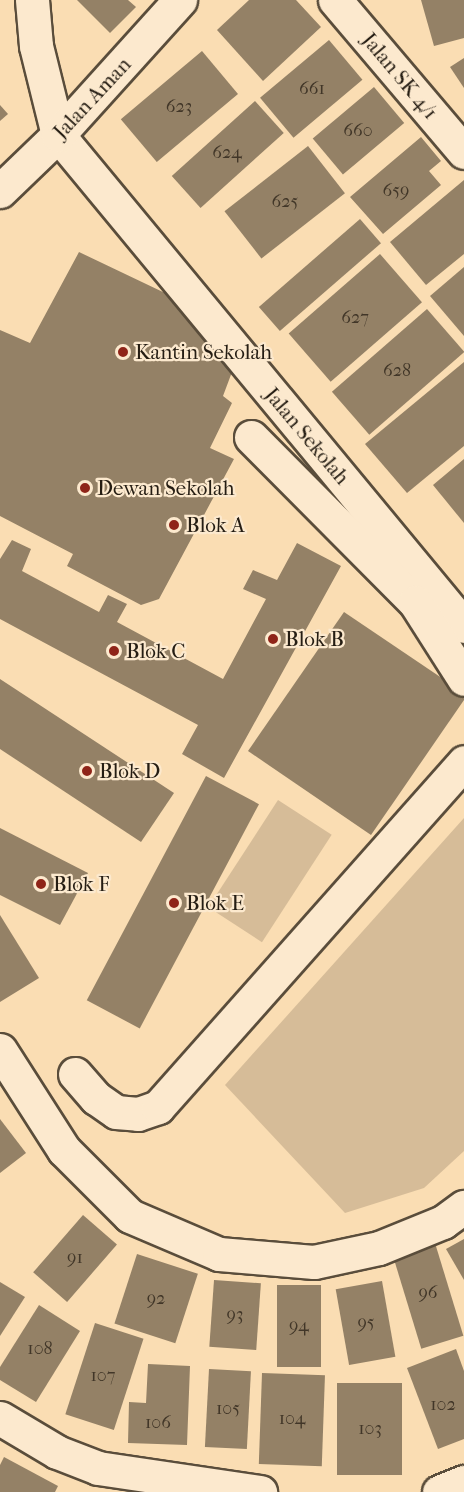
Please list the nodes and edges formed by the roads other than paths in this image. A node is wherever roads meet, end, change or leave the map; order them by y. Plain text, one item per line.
1 (32, 0) edge
2 (180, 0) edge
3 (335, 0) edge
4 (58, 135) junction
5 (464, 152) edge
6 (0, 191) edge
7 (251, 437) dead end
8 (464, 626) edge
9 (464, 679) edge
10 (464, 762) edge
11 (0, 1050) edge
12 (75, 1074) dead end
13 (464, 1207) edge
14 (0, 1418) edge
15 (464, 1482) edge
16 (260, 1492) edge
17 (439, 1492) edge

1 - 4 street
2 - 4 street, Jalan Aman
3 - 5 street, Jalan SK 4/1
4 - 6 street, Jalan Aman
4 - 8 street, Jalan Sekolah
7 - 9 street
10 - 12 street
11 - 13 street
14 - 16 street
15 - 17 street

